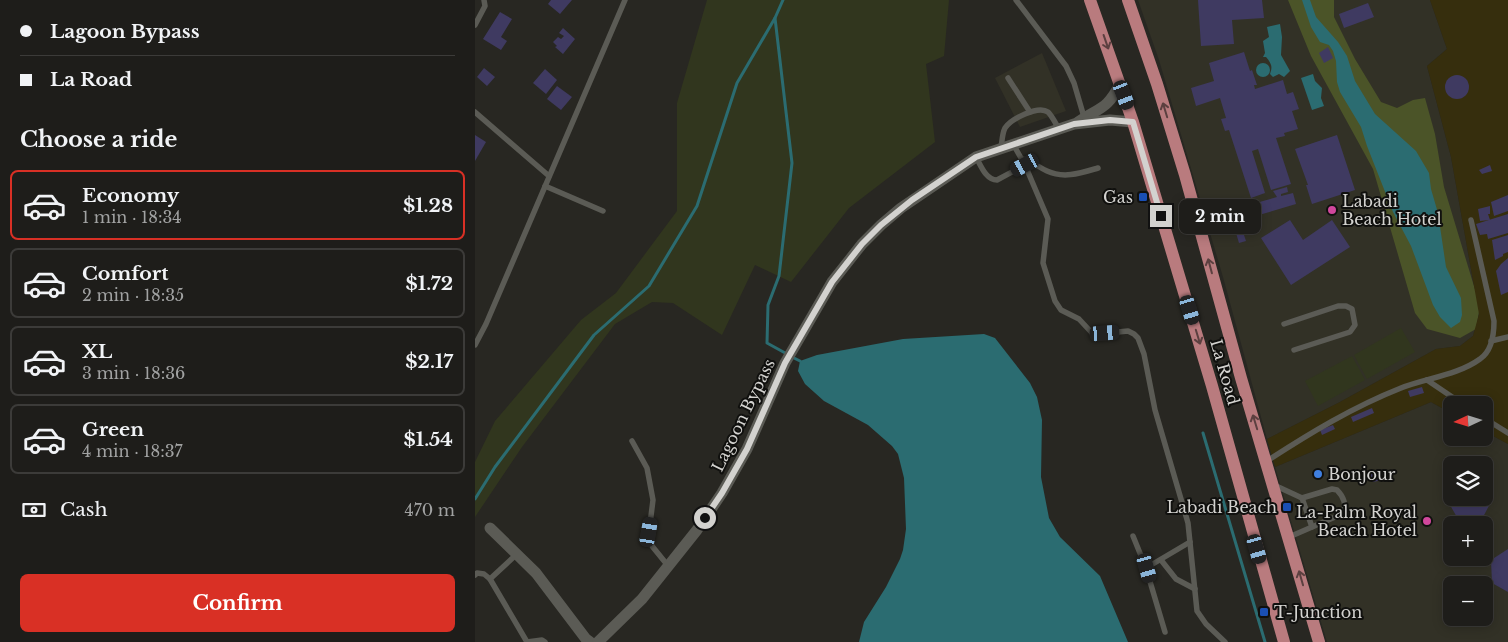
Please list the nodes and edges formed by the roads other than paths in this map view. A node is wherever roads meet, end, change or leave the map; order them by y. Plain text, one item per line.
1 (484, 0) edge
2 (625, 0) edge
3 (1016, 0) edge
4 (1091, 0) edge
5 (1128, 0) edge
6 (475, 25) edge
7 (1008, 78) dead end
8 (1120, 84) junction
9 (475, 112) edge
10 (1030, 112) junction
11 (1084, 117) junction
12 (1133, 122) junction
13 (1074, 124) junction
14 (1059, 129) junction
15 (1013, 144) junction
16 (1001, 148) junction
17 (976, 157) junction
18 (1022, 159) junction
19 (1025, 165) junction
20 (1098, 168) dead end
21 (549, 176) junction
22 (545, 186) junction
23 (603, 211) dead end
24 (1471, 220) dead end
25 (1284, 324) dead end
26 (1508, 337) edge
27 (1491, 341) junction
28 (475, 345) edge
29 (1294, 350) dead end
30 (1427, 380) junction
31 (1451, 396) edge
32 (1493, 424) edge
33 (1508, 433) edge
34 (632, 441) dead end
35 (1267, 461) junction
36 (1274, 485) junction
37 (1302, 498) junction
38 (1312, 527) junction
39 (490, 528) dead end
40 (1133, 536) dead end
41 (1289, 537) junction
42 (1190, 542) junction
43 (517, 554) junction
44 (1161, 560) junction
45 (669, 567) junction
46 (1147, 568) junction
47 (475, 575) edge
48 (490, 579) junction
49 (1195, 589) junction
50 (1165, 632) dead end
51 (527, 642) edge
52 (545, 642) edge
53 (590, 642) edge
54 (598, 642) edge
55 (1225, 642) edge
56 (1284, 642) edge
57 (1319, 642) edge

1 - 6 lane
2 - 21 lane
3 - 11 lane
4 -> 8 main road, La Road
35 -> 5 main road, La Road
7 - 10 lane
8 - 11 street, Lagoon Bypass
8 - 12 main road, La Road
9 - 21 lane
10 - 14 lane
10 - 16 lane
11 - 13 street, Lagoon Bypass
12 - 13 street, Lagoon Bypass
12 -> 56 main road, La Road
13 - 14 street, Lagoon Bypass
14 - 15 street, Lagoon Bypass
15 - 16 street, Lagoon Bypass
15 - 18 lane
16 - 17 street, Lagoon Bypass
17 - 19 lane
17 - 45 street, Lagoon Bypass
18 - 19 lane
18 - 20 lane
19 - 42 lane
21 - 22 lane
22 - 23 lane
22 - 28 lane
24 - 27 lane
25 - 29 lane
26 - 27 lane
27 - 30 lane
30 - 31 lane
30 - 35 lane
32 - 33 lane
34 - 45 lane
35 - 36 main road, La Road
36 - 37 lane
36 - 41 main road, La Road
37 - 38 lane
37 - 38 lane
38 - 41 lane
39 - 43 street
40 - 46 lane
57 -> 41 main road, La Road
42 - 44 lane
42 - 49 lane
43 - 48 lane
43 - 53 street
44 - 46 lane
44 - 49 lane
45 - 54 street, Lagoon Bypass
46 - 50 lane
47 - 48 lane
48 - 51 lane
49 - 55 lane
51 - 52 lane

